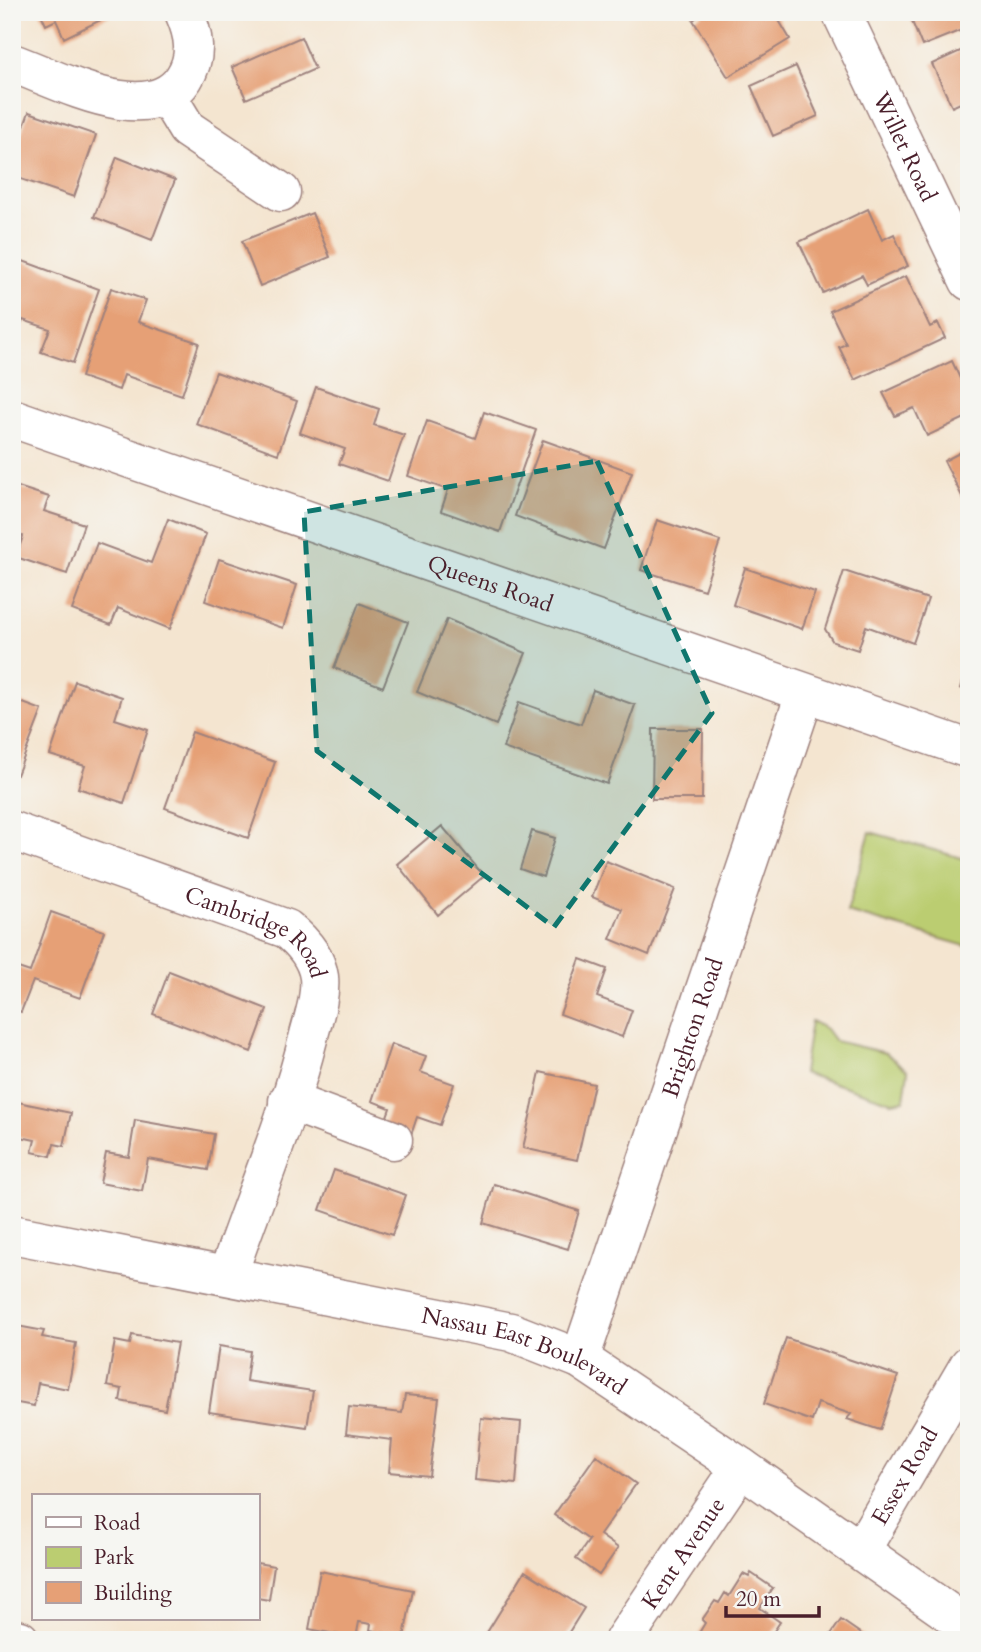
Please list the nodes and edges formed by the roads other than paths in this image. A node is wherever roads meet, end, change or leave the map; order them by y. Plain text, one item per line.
1 (184, 12) edge
2 (841, 12) edge
3 (12, 63) edge
4 (167, 96) junction
5 (281, 192) dead end
6 (969, 282) edge
7 (12, 418) edge
8 (805, 694) junction
9 (969, 749) edge
10 (12, 831) edge
11 (288, 1101) junction
12 (393, 1140) dead end
13 (12, 1234) edge
14 (228, 1274) junction
15 (580, 1359) junction
16 (969, 1365) edge
17 (741, 1467) junction
18 (861, 1550) junction
19 (969, 1627) edge
20 (12, 1638) edge
21 (20, 1640) edge
22 (624, 1640) edge

1 - 4 street
2 - 6 street, Willet Road
3 - 4 street
4 - 5 street
7 - 8 street, Queens Road
8 - 9 street, Queens Road
8 - 15 street, Brighton Road
10 - 11 street, Cambridge Road
11 - 12 street
11 - 14 street, Cambridge Road
13 - 14 street, Nassau East Boulevard
14 - 15 street, Nassau East Boulevard
15 - 17 street, Nassau East Boulevard
16 - 18 street, Essex Road
17 - 18 street, Nassau East Boulevard
17 - 22 street, Kent Avenue
18 - 19 street, Nassau East Boulevard
20 - 21 street

